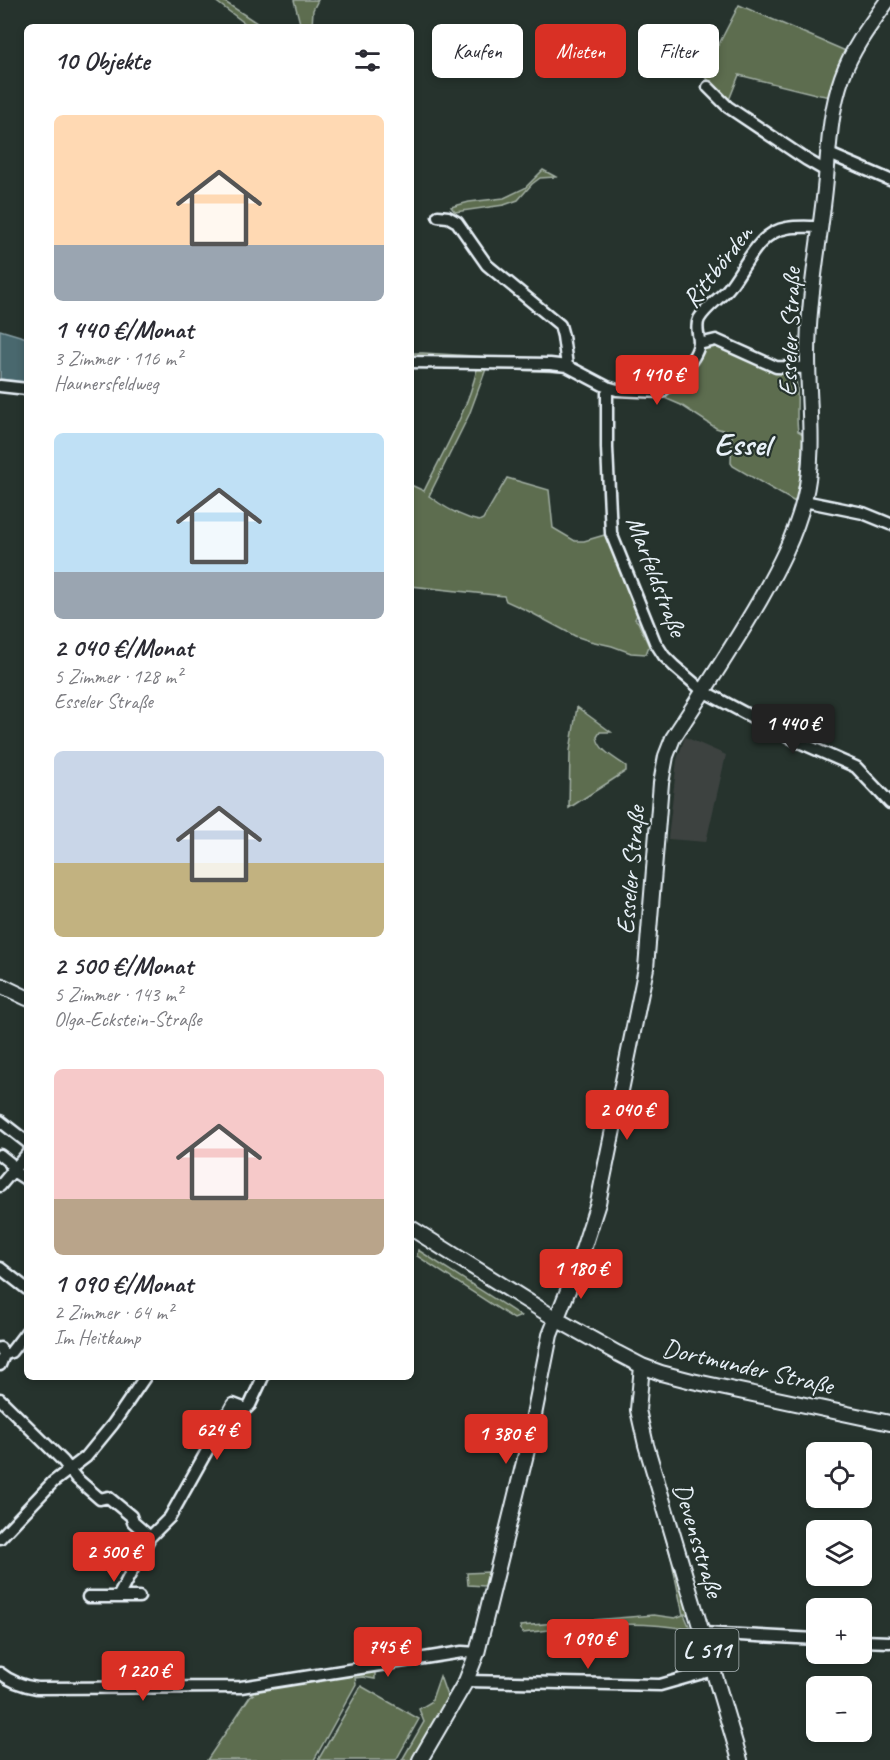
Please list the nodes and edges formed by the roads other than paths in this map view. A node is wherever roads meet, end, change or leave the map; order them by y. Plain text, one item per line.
1 (888, 0) edge
2 (708, 87) dead end
3 (827, 153) junction
4 (826, 171) junction
5 (890, 180) edge
6 (438, 216) dead end
7 (819, 227) junction
8 (699, 344) junction
9 (414, 362) edge
10 (567, 366) junction
11 (808, 368) junction
12 (0, 386) edge
13 (607, 387) junction
14 (24, 389) edge
15 (804, 501) junction
16 (890, 524) edge
17 (703, 691) junction
18 (890, 803) edge
19 (0, 985) edge
20 (24, 997) edge
21 (0, 1121) edge
22 (24, 1140) edge
23 (0, 1155) edge
24 (24, 1158) edge
25 (13, 1171) junction
26 (24, 1178) edge
27 (0, 1186) edge
28 (414, 1230) edge
29 (0, 1268) edge
30 (24, 1287) edge
31 (556, 1319) junction
32 (24, 1335) edge
33 (1, 1356) edge
34 (642, 1366) junction
35 (143, 1380) edge
36 (262, 1380) edge
37 (0, 1399) edge
38 (890, 1423) edge
39 (70, 1470) junction
40 (150, 1537) junction
41 (0, 1538) edge
42 (88, 1597) dead end
43 (118, 1597) junction
44 (139, 1597) dead end
45 (702, 1633) junction
46 (806, 1638) edge
47 (872, 1641) edge
48 (890, 1642) edge
49 (477, 1653) junction
50 (712, 1670) junction
51 (0, 1672) edge
52 (466, 1681) junction
53 (420, 1760) edge
54 (740, 1760) edge

1 - 3 main road, Esseler Straße
2 - 4 street
3 - 4 main road, Esseler Straße
3 - 5 street
4 - 7 main road, Esseler Straße
6 - 10 street
7 - 8 street, Rittbörden
7 - 11 main road, Esseler Straße
8 - 11 street
8 - 13 street, Rittbörden
9 - 10 street, Rittbörden
10 - 13 street, Rittbörden
11 - 15 main road, Esseler Straße
12 - 14 street
13 - 17 street, Marfeldstraße
15 - 16 street
15 - 17 main road, Esseler Straße
17 - 18 street, Marfeldstraße
17 - 31 main road, Esseler Straße
19 - 20 main road
21 - 22 street
23 - 25 street
24 - 25 street
25 - 26 street
25 - 27 street
28 - 31 main road, Dortmunder Straße
29 - 30 street
31 - 34 main road, Dortmunder Straße
31 - 49 main road, Esseler Straße
32 - 33 street
34 - 38 main road, Dortmunder Straße
34 - 45 main road, Devensstraße / L 511
35 - 39 street
36 - 40 street
37 - 39 street
39 - 40 street
39 - 41 street
40 - 43 street
42 - 43 street
43 - 44 street
45 - 46 street
45 - 50 main road, Devensstraße / L 511
47 - 48 street
49 - 51 street
49 - 52 main road, Esseler Straße
50 - 52 street
50 - 54 main road, Devensstraße / L 511
52 - 53 main road, Esseler Straße

